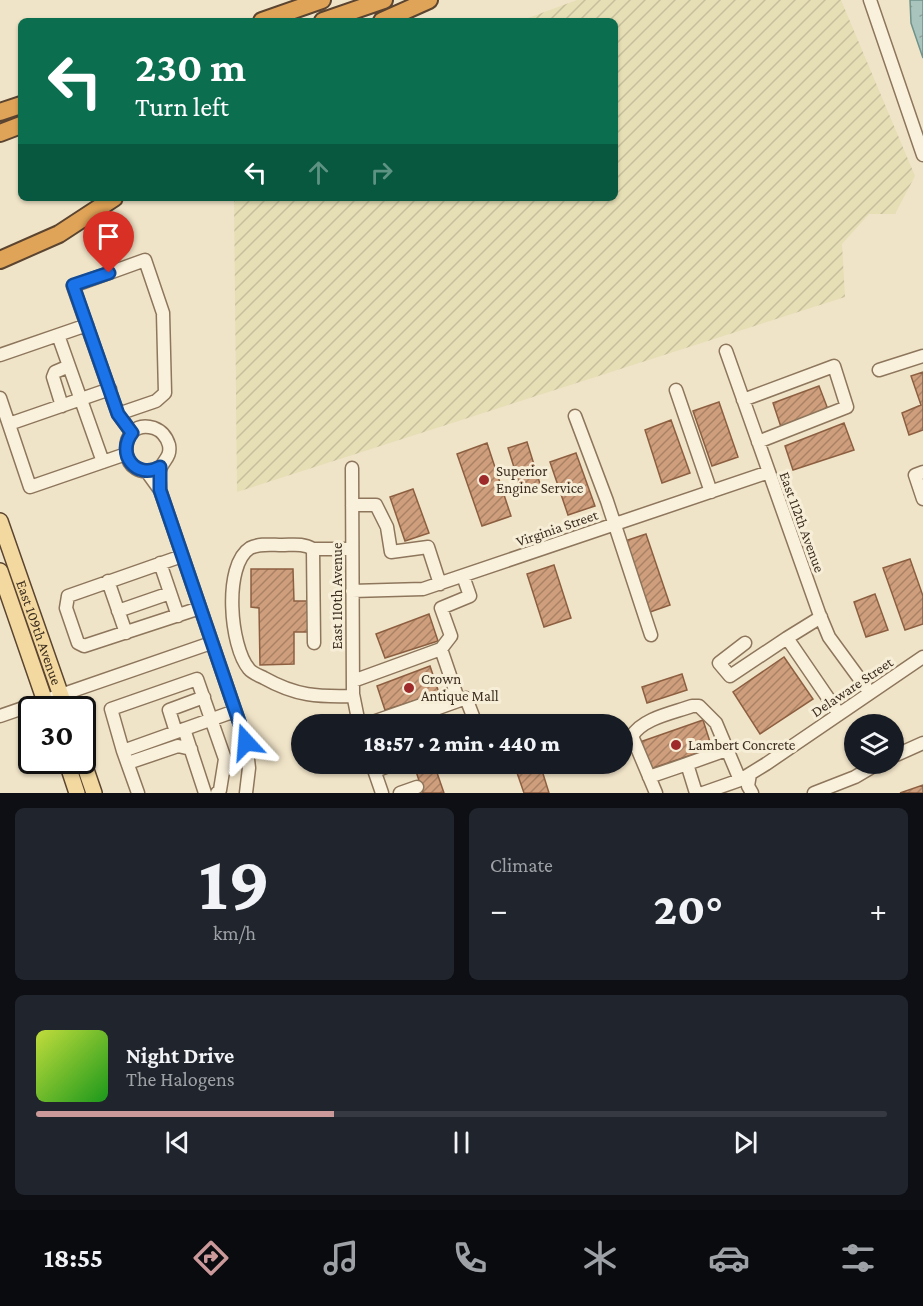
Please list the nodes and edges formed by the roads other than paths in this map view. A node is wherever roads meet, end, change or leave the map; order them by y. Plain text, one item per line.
1 (322, 0) edge
2 (384, 0) edge
3 (429, 0) edge
4 (870, 0) edge
5 (271, 18) edge
6 (332, 18) edge
7 (389, 18) edge
8 (18, 106) edge
9 (0, 112) edge
10 (18, 127) edge
11 (0, 133) edge
12 (923, 155) edge
13 (109, 201) edge
14 (0, 260) edge
15 (87, 325) junction
16 (58, 335) junction
17 (726, 351) dead end
18 (0, 355) edge
19 (923, 356) edge
20 (69, 366) junction
21 (879, 370) dead end
22 (110, 389) junction
23 (676, 390) dead end
24 (0, 398) edge
25 (81, 399) junction
26 (743, 400) junction
27 (62, 406) junction
28 (118, 414) junction
29 (575, 417) dead end
30 (9, 424) junction
31 (132, 433) junction
32 (758, 442) junction
33 (126, 454) junction
34 (103, 462) junction
35 (160, 467) junction
36 (352, 468) dead end
37 (147, 471) junction
38 (769, 472) junction
39 (923, 472) edge
40 (160, 490) junction
41 (711, 492) junction
42 (923, 499) edge
43 (352, 505) junction
44 (0, 522) edge
45 (614, 525) junction
46 (313, 549) junction
47 (352, 549) junction
48 (182, 556) junction
49 (160, 563) junction
50 (0, 571) edge
51 (463, 576) junction
52 (108, 581) junction
53 (440, 584) junction
54 (352, 591) junction
55 (170, 593) junction
56 (200, 608) junction
57 (118, 611) junction
58 (178, 615) junction
59 (821, 617) junction
60 (126, 633) junction
61 (651, 634) dead end
62 (787, 638) junction
63 (211, 643) junction
64 (314, 643) dead end
65 (745, 644) dead end
66 (441, 650) junction
67 (923, 657) edge
68 (353, 681) junction
69 (870, 693) junction
70 (43, 696) edge
71 (61, 696) edge
72 (78, 696) edge
73 (353, 696) junction
74 (204, 697) junction
75 (423, 709) junction
76 (235, 711) junction
77 (18, 712) edge
78 (357, 714) edge
79 (404, 714) edge
80 (413, 714) edge
81 (473, 714) edge
82 (840, 714) junction
83 (0, 716) edge
84 (212, 719) junction
85 (180, 730) junction
86 (923, 744) edge
87 (191, 749) junction
88 (729, 749) junction
89 (123, 750) junction
90 (904, 752) edge
91 (128, 764) junction
92 (687, 764) junction
93 (71, 774) edge
94 (87, 774) edge
95 (375, 774) edge
96 (859, 774) edge
97 (649, 777) junction
98 (745, 777) junction
99 (417, 787) dead end
100 (77, 793) edge
101 (94, 793) edge
102 (138, 793) edge
103 (205, 793) edge
104 (217, 793) edge
105 (246, 793) edge
106 (382, 793) edge
107 (400, 793) edge
108 (656, 793) edge
109 (696, 793) edge
110 (703, 793) edge
111 (752, 793) edge
112 (814, 793) edge

1 - 5 highway
2 - 6 highway
3 - 7 highway
4 - 12 street
8 - 9 highway
10 - 11 highway
13 - 14 highway
15 - 16 street
15 - 22 street
15 - 28 street
16 - 18 street
16 - 20 street
17 - 26 street, East 112th Avenue
19 - 21 street
20 - 25 street
20 - 27 street
22 - 25 street
22 - 28 street
23 - 41 street
24 - 30 street
25 - 27 street
25 - 34 street
26 - 32 street, East 112th Avenue
26 - 32 street
27 - 30 street
28 - 31 street
29 - 45 street
30 - 34 street
31 - 33 street
31 - 35 street
32 - 38 street, East 112th Avenue
33 - 34 street
33 - 37 street
35 - 37 street
35 - 40 street
36 - 43 street, East 110th Avenue
37 - 40 street
38 - 41 street, Virginia Street
38 - 59 street, East 112th Avenue
39 - 42 street
40 - 48 street
41 - 45 street, Virginia Street
43 - 47 street, East 110th Avenue
43 - 53 street
44 - 71 main road, East 109th Avenue
45 - 51 street, Virginia Street
45 - 61 street
46 - 47 street
46 - 64 street
46 - 73 street
47 - 54 street, East 110th Avenue
48 - 49 street
48 - 56 street
49 - 52 street
49 - 55 street
50 - 70 main road, East 109th Avenue
51 - 53 street, Virginia Street
51 - 66 street
52 - 57 street
52 - 60 street
53 - 54 street, Virginia Street
54 - 68 street, East 110th Avenue
55 - 57 street
55 - 58 street
56 - 58 street
56 - 63 street
57 - 60 street
58 - 60 street
59 - 62 street
59 - 69 street, East 112th Avenue
62 - 65 street
62 - 82 street
63 - 72 street
63 - 76 street
66 - 68 street
66 - 75 street
67 - 69 street, Delaware Street
68 - 73 street, East 110th Avenue
69 - 82 street, Delaware Street
73 - 78 street, East 110th Avenue
74 - 84 street
74 - 85 street
74 - 89 street
75 - 79 street
75 - 80 street
75 - 81 street
76 - 84 street
76 - 105 street
77 - 83 street
82 - 98 street, Delaware Street
84 - 85 street
84 - 104 street
85 - 87 street
85 - 89 street
86 - 90 street
87 - 91 street
87 - 103 street
88 - 92 street
88 - 97 street
88 - 98 street
89 - 91 street
91 - 102 street
92 - 97 street
92 - 109 street
93 - 100 main road
94 - 101 main road
95 - 106 street
96 - 112 street
97 - 108 street
98 - 110 street, Delaware Street
98 - 111 street
99 - 107 street

